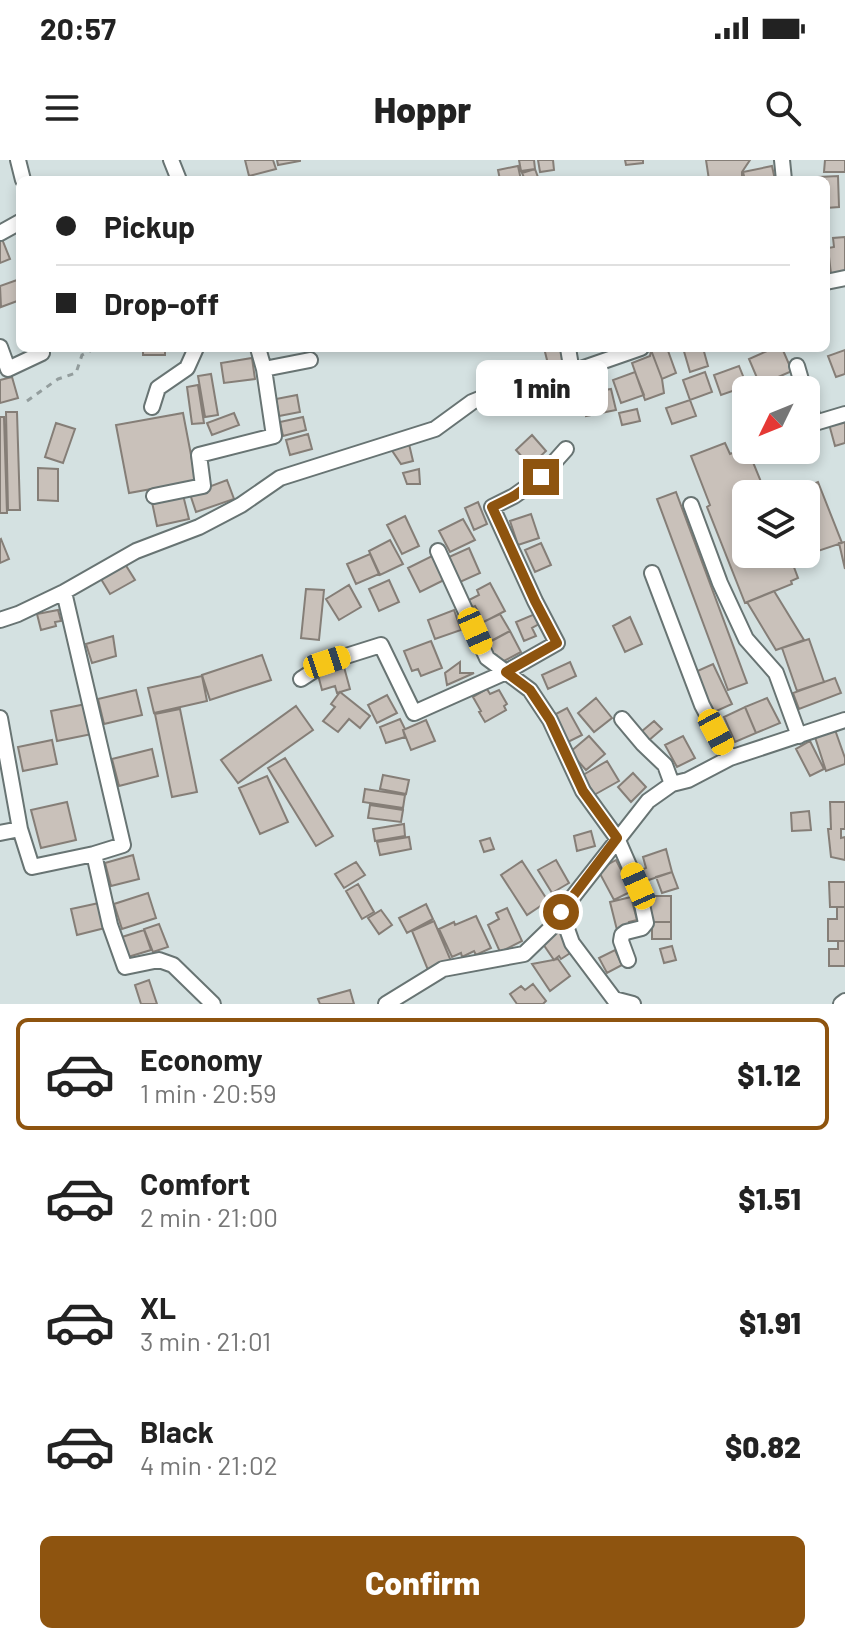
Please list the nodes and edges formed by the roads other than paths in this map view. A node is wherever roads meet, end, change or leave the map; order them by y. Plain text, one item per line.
1 (0, 347) edge
2 (194, 352) edge
3 (259, 352) edge
4 (569, 352) edge
5 (630, 352) edge
6 (42, 353) dead end
7 (310, 360) dead end
8 (797, 366) dead end
9 (264, 369) junction
10 (4, 371) edge
11 (572, 372) junction
12 (800, 376) edge
13 (152, 407) dead end
14 (845, 414) edge
15 (820, 422) edge
16 (566, 449) dead end
17 (154, 496) dead end
18 (691, 505) dead end
19 (438, 551) dead end
20 (652, 573) dead end
21 (64, 592) junction
22 (0, 620) edge
23 (506, 672) junction
24 (301, 679) dead end
25 (0, 718) edge
26 (622, 719) dead end
27 (845, 720) edge
28 (799, 736) junction
29 (3, 739) edge
30 (730, 758) junction
31 (672, 784) junction
32 (20, 829) junction
33 (0, 833) edge
34 (617, 838) junction
35 (94, 854) junction
36 (561, 912) junction
37 (628, 960) dead end
38 (213, 1004) edge
39 (386, 1004) edge
40 (633, 1004) edge

1 - 10 street
2 - 13 street
3 - 9 street
4 - 11 street
5 - 11 street
6 - 10 street
7 - 9 street
8 - 12 street
9 - 17 street
11 - 21 street
14 - 15 street
16 - 23 street
18 - 28 street
19 - 23 street
20 - 30 street
21 - 22 street
21 - 35 street
23 - 24 street
23 - 34 street
25 - 29 street
26 - 31 street
27 - 28 street
28 - 30 street
29 - 32 street
30 - 31 street
31 - 34 street
32 - 33 street
32 - 35 street
34 - 36 street
34 - 37 street
35 - 38 street
36 - 39 street
36 - 40 street

